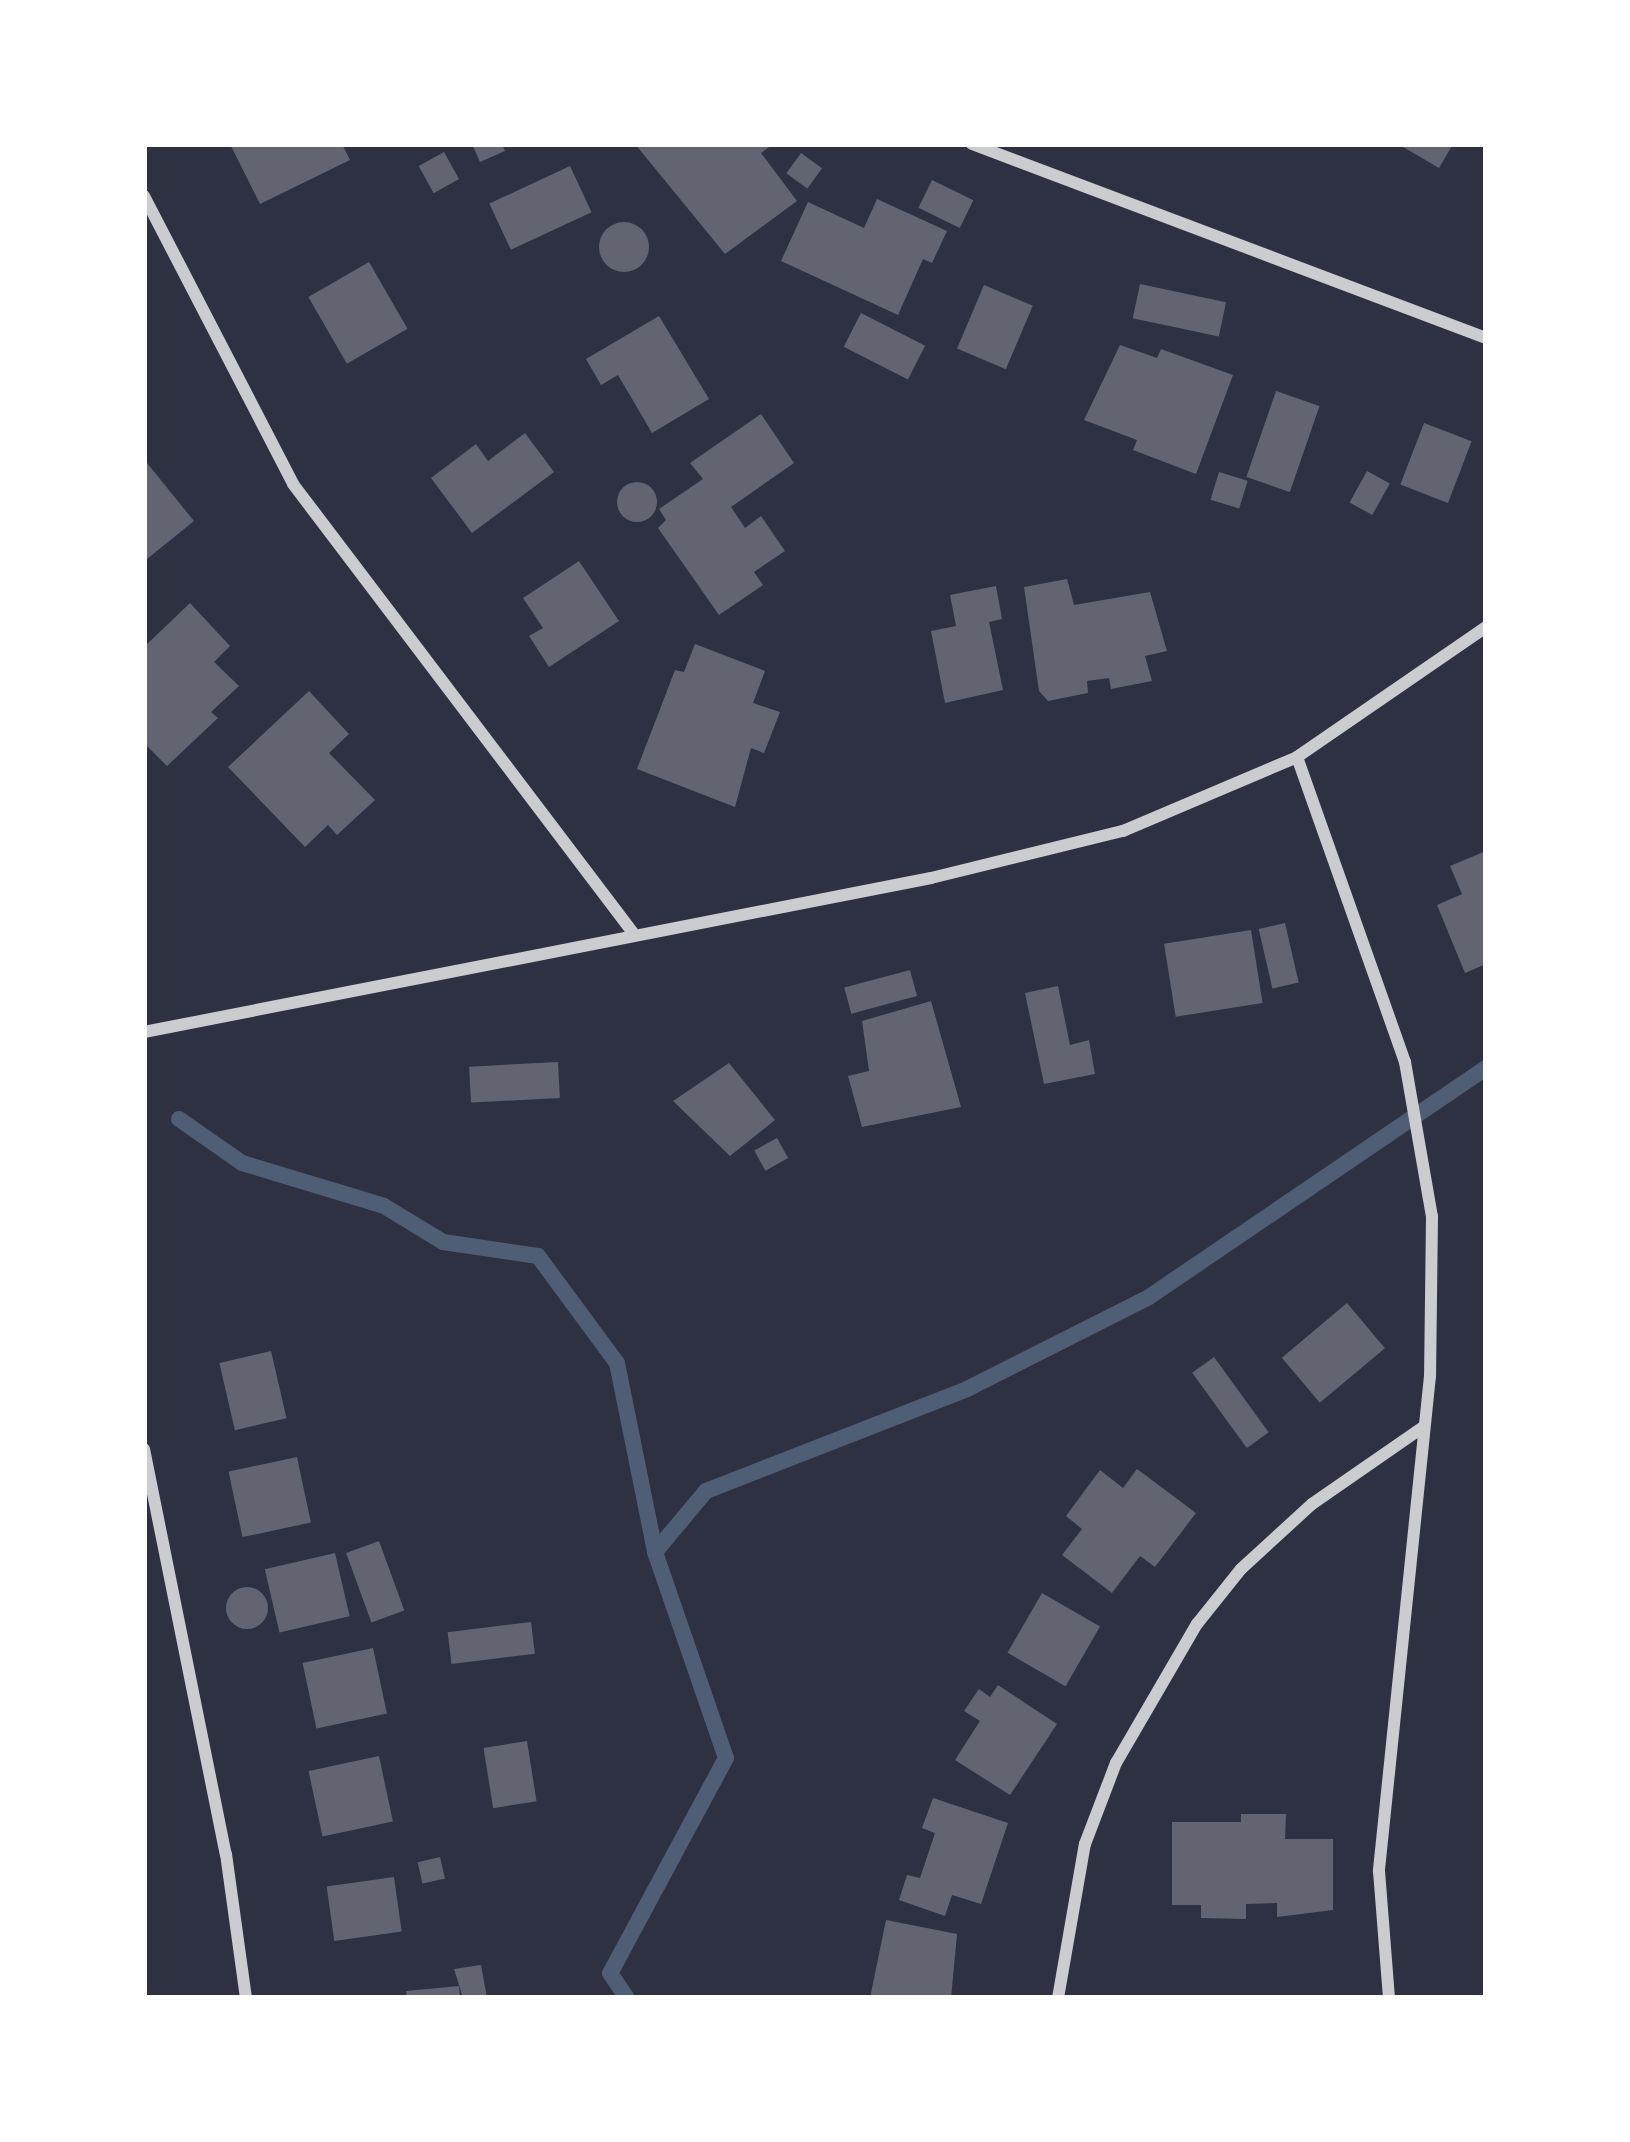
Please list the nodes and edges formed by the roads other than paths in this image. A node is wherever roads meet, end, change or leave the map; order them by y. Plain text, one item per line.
1 (972, 144) edge
2 (144, 196) edge
3 (1486, 338) edge
4 (1486, 627) edge
5 (1297, 757) junction
6 (634, 934) junction
7 (144, 1032) edge
8 (1423, 1427) junction
9 (144, 1449) edge
10 (246, 1998) edge
11 (1058, 1998) edge
12 (1389, 1998) edge

1 - 3 street
2 - 6 street
4 - 5 street
5 - 6 street
5 - 8 street
6 - 7 street
8 - 11 street
8 - 12 street
9 - 10 street

